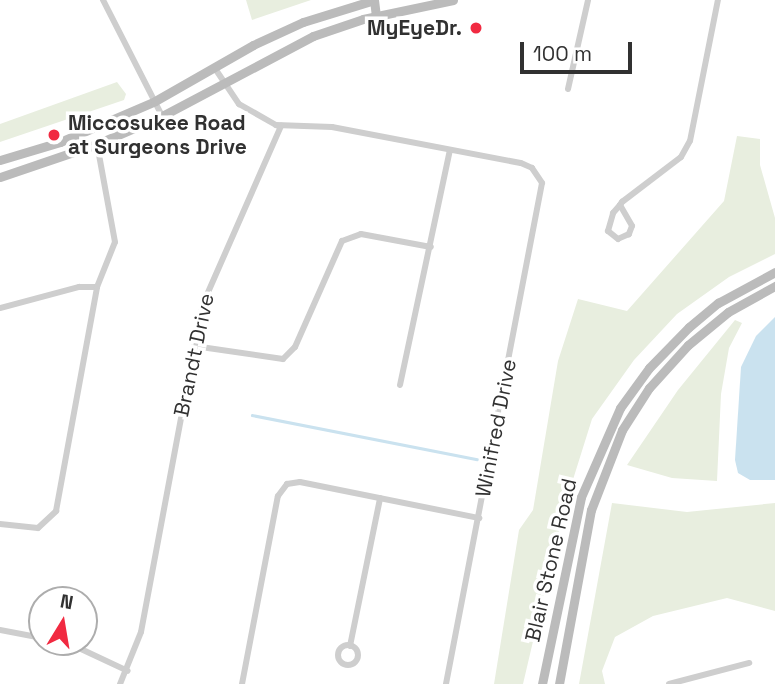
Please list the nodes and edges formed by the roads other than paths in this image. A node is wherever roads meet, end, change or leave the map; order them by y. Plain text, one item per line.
1 (103, 0) edge
2 (374, 0) edge
3 (453, 0) edge
4 (589, 0) edge
5 (718, 0) edge
6 (376, 16) junction
7 (214, 67) junction
8 (222, 82) junction
9 (568, 89) dead end
10 (155, 101) junction
11 (162, 116) junction
12 (281, 127) junction
13 (97, 144) junction
14 (450, 150) junction
15 (0, 160) edge
16 (0, 177) edge
17 (620, 205) junction
18 (431, 247) junction
19 (775, 272) edge
20 (775, 286) edge
21 (97, 287) junction
22 (0, 308) edge
23 (194, 346) junction
24 (400, 385) dead end
25 (380, 498) junction
26 (479, 518) junction
27 (0, 524) edge
28 (0, 630) edge
29 (28, 635) edge
30 (350, 646) dead end
31 (96, 656) edge
32 (749, 663) dead end
33 (128, 671) junction
34 (120, 684) edge
35 (242, 684) edge
36 (446, 684) edge
37 (542, 684) edge
38 (559, 684) edge
39 (669, 684) edge

1 - 10 street
2 - 6 main road
2 - 7 main road
3 - 6 main road
4 - 9 street
5 - 17 street
6 - 8 main road
7 - 8 street
7 - 10 main road
8 - 11 main road
8 - 12 street
10 - 11 street
10 - 15 main road
11 - 13 main road
12 - 14 street
12 - 23 street, Brandt Drive
13 - 16 main road
13 - 21 street
14 - 18 street
14 - 26 street, Winifred Drive
17 - 17 street
18 - 23 street
18 - 24 street
19 - 37 main road, Blair Stone Road
20 - 38 main road, Blair Stone Road
21 - 22 street
21 - 27 street
23 - 33 street, Brandt Drive
25 - 26 street
25 - 30 street
25 - 35 street
26 - 36 street, Winifred Drive
28 - 29 street
31 - 33 street
32 - 39 street
33 - 34 street, Brandt Drive

